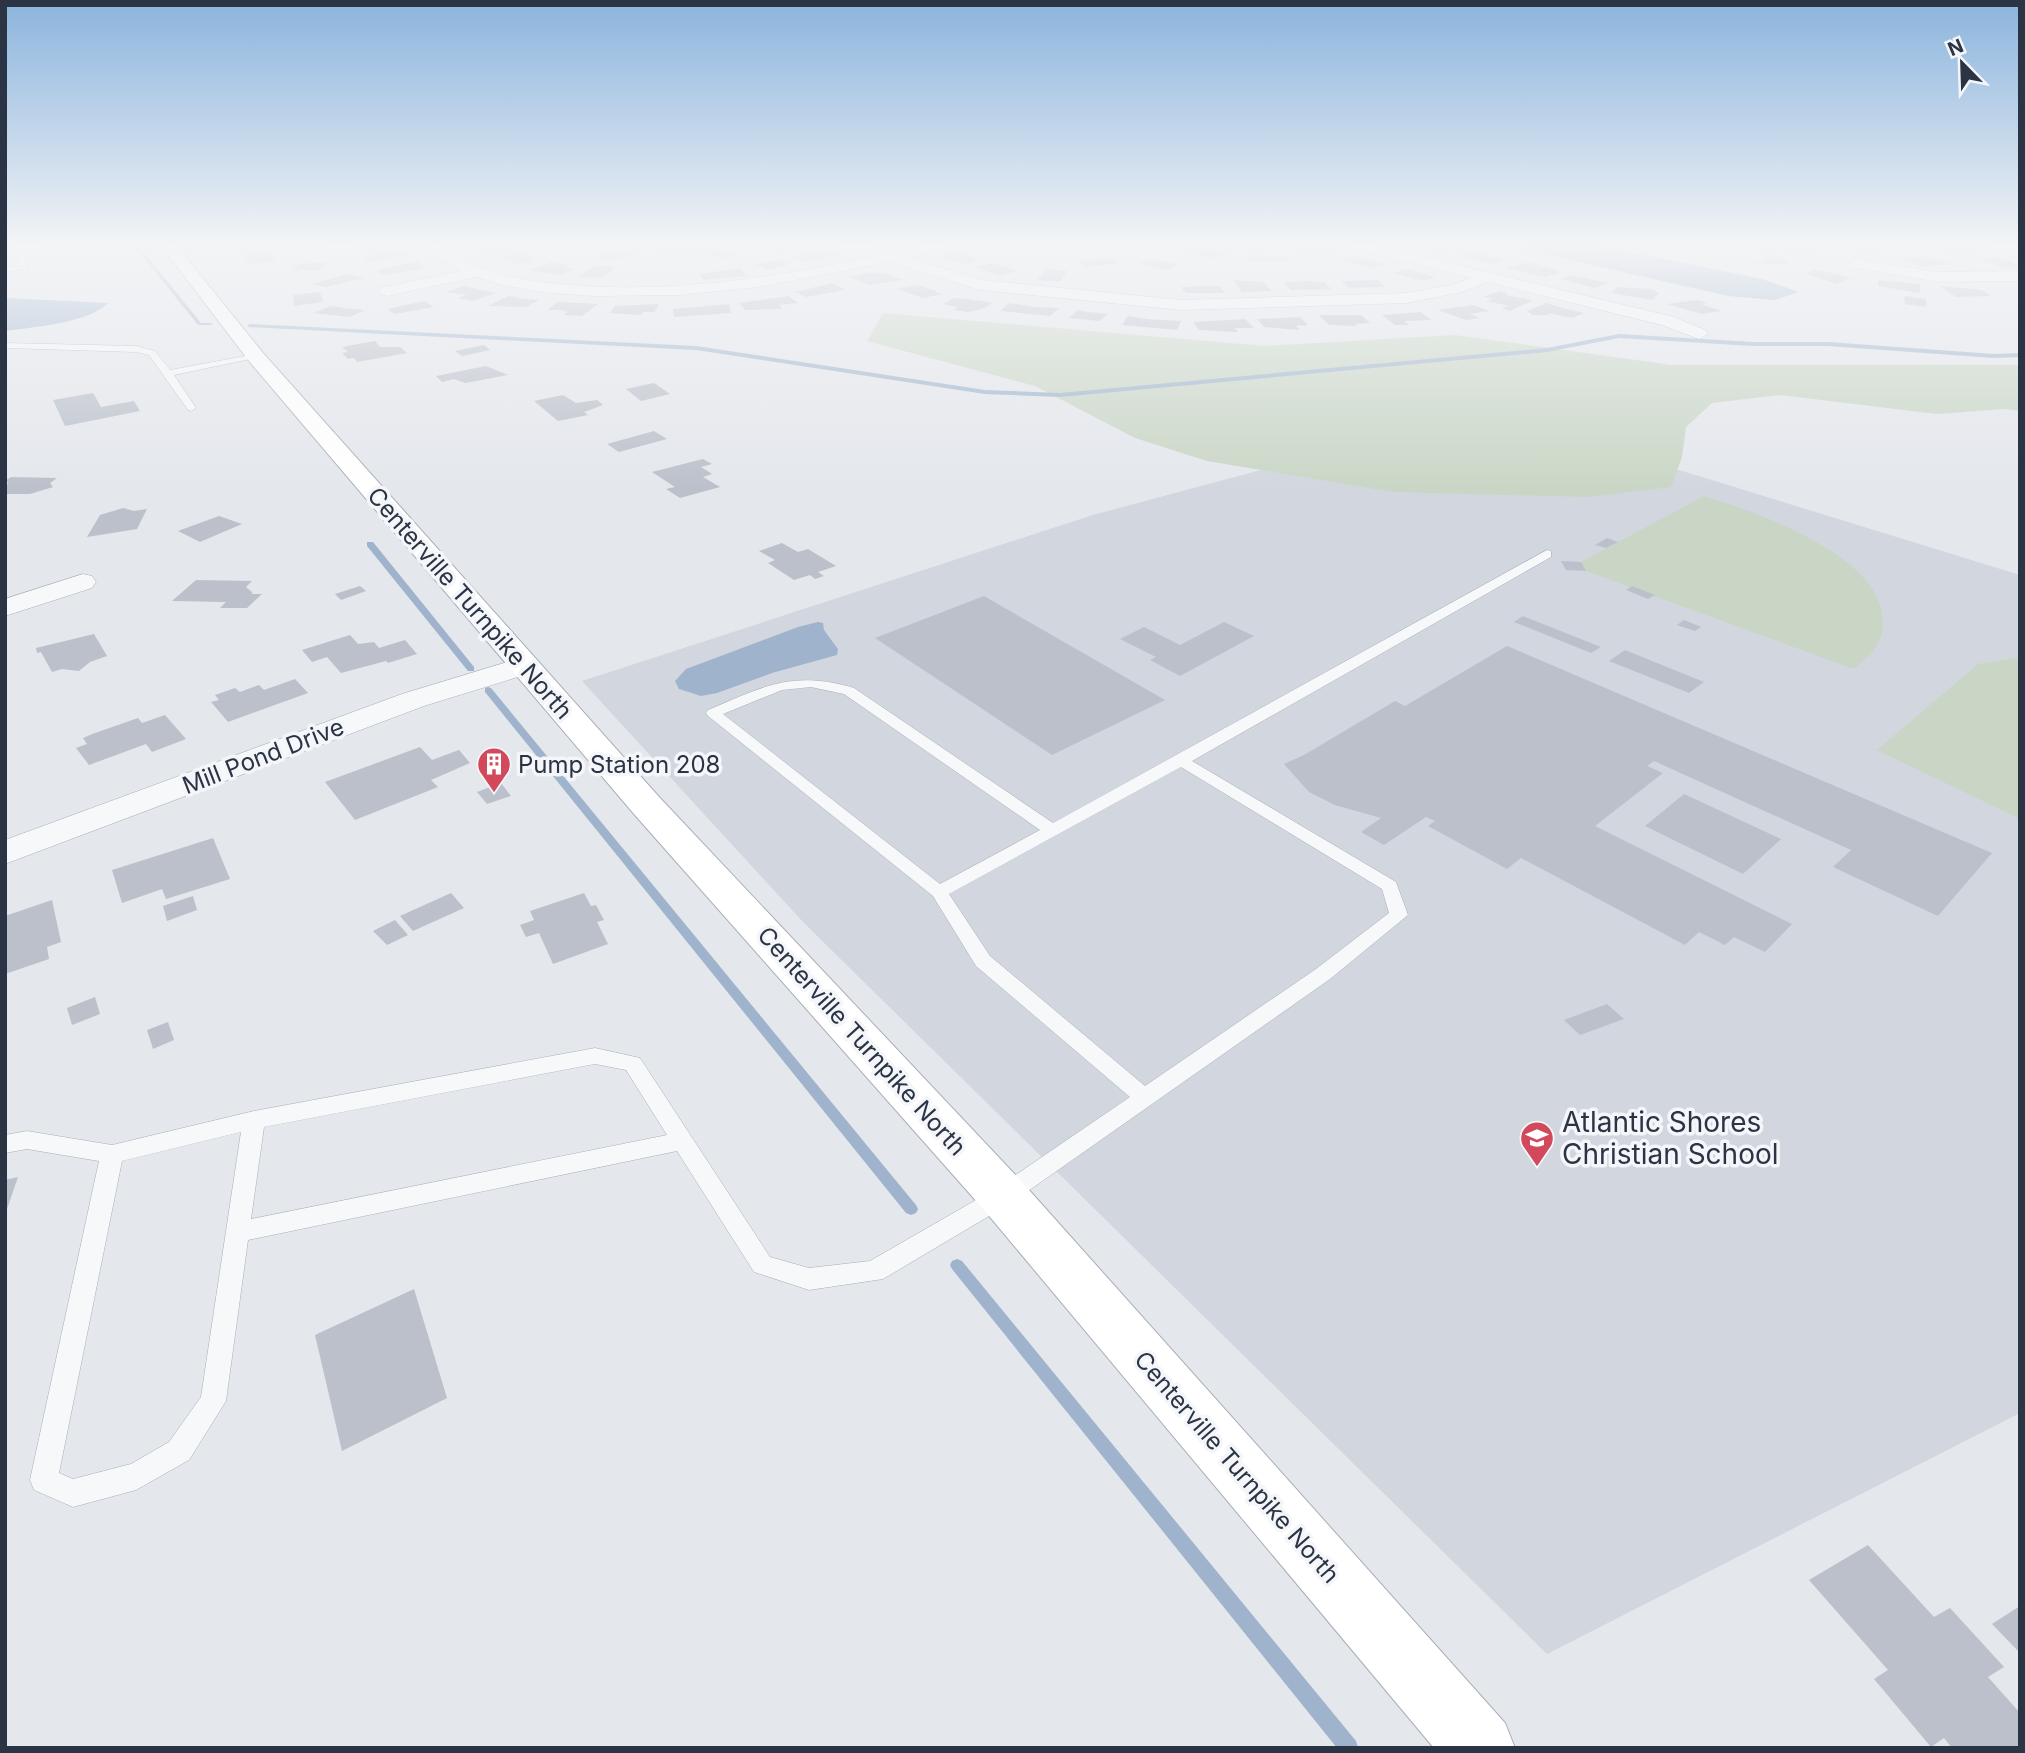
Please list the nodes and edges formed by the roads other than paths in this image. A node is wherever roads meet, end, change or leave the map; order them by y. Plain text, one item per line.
1 (231, 326) edge
2 (1679, 326) edge
3 (1699, 334) dead end
4 (6, 345) edge
5 (248, 348) junction
6 (168, 373) junction
7 (191, 408) dead end
8 (1547, 554) dead end
9 (83, 582) dead end
10 (5, 608) edge
11 (524, 666) junction
12 (1181, 761) junction
13 (1054, 832) junction
14 (5, 853) edge
15 (939, 892) junction
16 (1144, 1097) junction
17 (254, 1120) junction
18 (682, 1141) junction
19 (5, 1143) edge
20 (113, 1154) junction
21 (1003, 1196) junction
22 (237, 1231) junction
23 (1480, 1748) edge

1 - 5 main road, Centerville Turnpike North
2 - 3 street
4 - 6 lane
5 - 6 lane
5 - 11 main road, Centerville Turnpike North
6 - 7 lane
8 - 12 lane
9 - 10 street
11 - 14 street, Mill Pond Drive
11 - 21 main road, Centerville Turnpike North
12 - 13 lane
12 - 16 lane
13 - 15 lane
13 - 15 lane
15 - 16 lane
16 - 21 lane
17 - 18 lane
17 - 20 lane
17 - 22 lane
18 - 21 lane
18 - 22 lane
19 - 20 lane
20 - 22 lane
21 - 23 main road, Centerville Turnpike North

